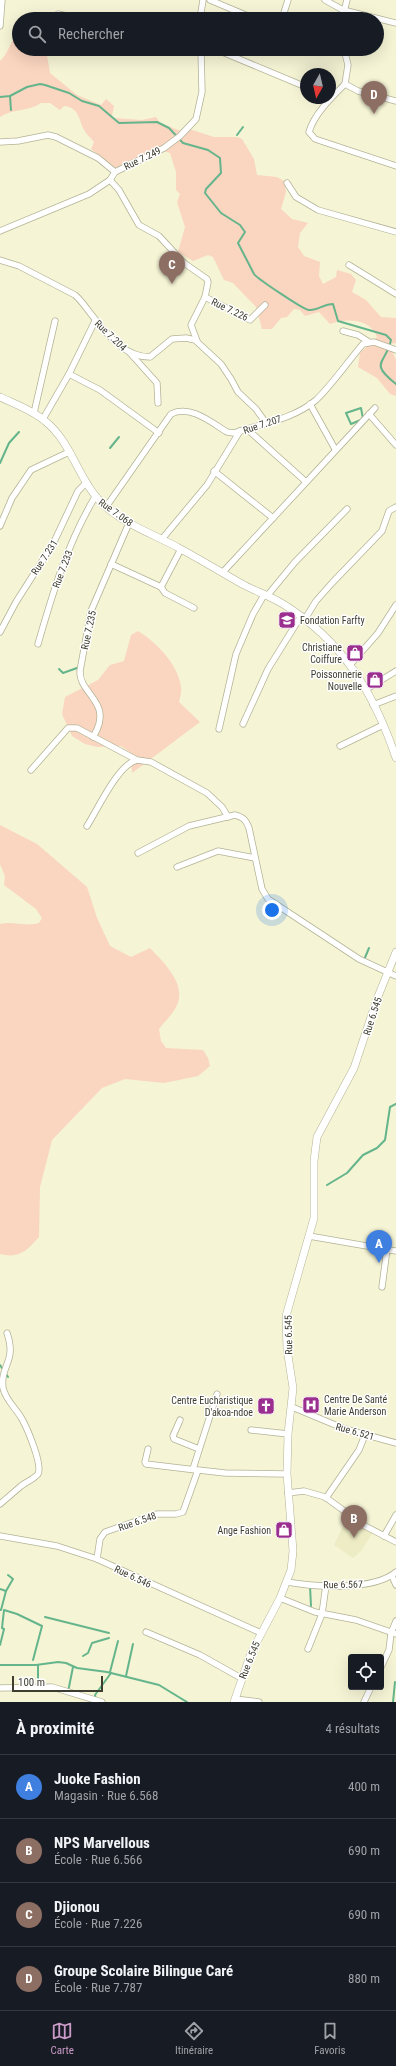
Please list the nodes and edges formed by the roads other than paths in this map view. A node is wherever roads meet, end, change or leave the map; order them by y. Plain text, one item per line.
1 (2, 0) edge
2 (203, 0) edge
3 (210, 0) edge
4 (288, 0) edge
5 (325, 0) edge
6 (347, 0) edge
7 (344, 10) junction
8 (201, 12) edge
9 (238, 12) edge
10 (284, 12) edge
11 (352, 12) edge
12 (384, 20) edge
13 (396, 23) edge
14 (0, 26) edge
15 (202, 56) edge
16 (232, 56) edge
17 (345, 56) edge
18 (300, 84) edge
19 (345, 84) junction
20 (336, 92) edge
21 (396, 101) edge
22 (326, 104) edge
23 (0, 142) edge
24 (396, 166) edge
25 (115, 172) junction
26 (110, 180) junction
27 (287, 183) dead end
28 (0, 231) edge
29 (396, 232) edge
30 (0, 260) edge
31 (349, 266) dead end
32 (396, 294) edge
33 (205, 297) junction
34 (265, 305) dead end
35 (55, 321) dead end
36 (96, 321) junction
37 (344, 331) dead end
38 (197, 341) junction
39 (369, 342) junction
40 (392, 348) edge
41 (129, 353) junction
42 (69, 374) junction
43 (0, 397) edge
44 (158, 403) dead end
45 (310, 404) junction
46 (374, 408) dead end
47 (34, 413) junction
48 (369, 414) junction
49 (43, 419) junction
50 (266, 423) junction
51 (247, 429) junction
52 (240, 431) junction
53 (159, 433) junction
54 (396, 445) edge
55 (335, 449) junction
56 (69, 452) junction
57 (214, 471) junction
58 (305, 481) junction
59 (88, 484) junction
60 (95, 497) junction
61 (106, 507) junction
62 (396, 507) edge
63 (347, 509) dead end
64 (273, 518) junction
65 (129, 523) junction
66 (0, 526) edge
67 (162, 539) junction
68 (181, 549) junction
69 (111, 564) junction
70 (223, 572) junction
71 (161, 587) junction
72 (265, 595) junction
73 (396, 605) edge
74 (194, 608) dead end
75 (303, 618) junction
76 (0, 632) edge
77 (38, 644) dead end
78 (350, 665) junction
79 (396, 671) edge
80 (367, 689) junction
81 (396, 696) edge
82 (373, 705) junction
83 (243, 724) dead end
84 (383, 725) junction
85 (219, 729) dead end
86 (93, 737) junction
87 (340, 746) dead end
88 (396, 758) edge
89 (137, 760) junction
90 (31, 770) dead end
91 (228, 817) junction
92 (87, 826) dead end
93 (138, 853) dead end
94 (255, 858) junction
95 (177, 867) dead end
96 (396, 952) edge
97 (387, 974) junction
98 (396, 976) edge
99 (309, 1236) junction
100 (387, 1249) junction
101 (396, 1251) edge
102 (382, 1287) dead end
103 (7, 1333) dead end
104 (217, 1394) dead end
105 (292, 1407) junction
106 (180, 1420) dead end
107 (251, 1430) dead end
108 (288, 1434) junction
109 (365, 1435) junction
110 (396, 1442) edge
111 (148, 1449) dead end
112 (199, 1449) junction
113 (195, 1470) junction
114 (287, 1474) junction
115 (288, 1493) junction
116 (326, 1498) junction
117 (0, 1504) edge
118 (396, 1515) edge
119 (0, 1536) edge
120 (384, 1536) junction
121 (396, 1542) edge
122 (97, 1559) junction
123 (394, 1574) edge
124 (288, 1582) junction
125 (326, 1585) junction
126 (396, 1585) edge
127 (280, 1598) junction
128 (322, 1614) junction
129 (396, 1621) edge
130 (146, 1632) dead end
131 (261, 1633) junction
132 (394, 1634) edge
133 (308, 1649) dead end
134 (384, 1661) edge
135 (241, 1678) junction
136 (0, 1688) edge
137 (370, 1690) edge
138 (234, 1700) edge
139 (102, 1702) edge
140 (259, 1702) edge
141 (364, 1702) edge

1 - 14 street
2 - 8 street
3 - 9 street
4 - 10 street
5 - 7 street
6 - 7 street
7 - 11 street
12 - 13 street
15 - 25 street, Rue 7.249
16 - 18 street
17 - 19 street
19 - 20 street
19 - 21 street
22 - 24 street
23 - 25 street
25 - 26 street, Rue 7.249
26 - 28 street, Rue 7.249
26 - 33 street, Rue 7.226
27 - 29 street
30 - 36 street, Rue 7.204
31 - 32 street
33 - 34 street, Rue 7.226
33 - 38 street
35 - 47 street
36 - 41 street, Rue 7.204
36 - 42 street
37 - 39 street
38 - 41 street, Rue 7.204
38 - 50 street
39 - 40 street
39 - 45 street, Rue 7.207
41 - 44 street
42 - 49 street
42 - 53 street
43 - 47 street, Rue 7.068
45 - 50 street, Rue 7.207
45 - 55 street
46 - 48 street
47 - 49 street, Rue 7.068
48 - 54 street
48 - 55 street
49 - 56 street, Rue 7.068
50 - 51 street, Rue 7.207
51 - 52 street, Rue 7.207
51 - 58 street
52 - 53 street, Rue 7.207
52 - 57 street
53 - 61 street, Rue 7.207
55 - 58 street
56 - 59 street, Rue 7.068
56 - 66 street
57 - 64 street
57 - 67 street
58 - 64 street
59 - 60 street, Rue 7.068
59 - 76 street, Rue 7.231
60 - 61 street, Rue 7.068
60 - 77 street, Rue 7.233
61 - 65 street, Rue 7.068
62 - 75 street
63 - 72 street
64 - 70 street
65 - 67 street, Rue 7.068
65 - 69 street, Rue 7.235
67 - 68 street, Rue 7.068
68 - 70 street, Rue 7.068
68 - 71 street
69 - 71 street
69 - 86 street, Rue 7.235
70 - 72 street, Rue 7.068
71 - 74 street
72 - 75 street
72 - 85 street
73 - 78 street
75 - 78 street
75 - 83 street
78 - 80 street
79 - 80 street
80 - 82 street
81 - 82 street
82 - 84 street
84 - 87 street
84 - 88 street
86 - 89 street
86 - 90 street
89 - 91 street
89 - 92 street
91 - 93 street
91 - 94 street
94 - 95 street
94 - 97 street
96 - 97 street, Rue 6.545
97 - 98 street
97 - 99 street, Rue 6.545
99 - 100 street
99 - 105 street, Rue 6.545
100 - 101 street
100 - 102 street
103 - 117 street
104 - 112 street
105 - 108 street, Rue 6.545
105 - 109 street, Rue 6.521
106 - 112 street
107 - 108 street
108 - 114 street, Rue 6.545
109 - 110 street, Rue 6.521
109 - 116 street
111 - 113 street
112 - 113 street
113 - 114 street
113 - 122 street, Rue 6.548
114 - 115 street, Rue 6.545
115 - 116 street
115 - 124 street, Rue 6.545
116 - 120 street
118 - 120 street
119 - 122 street, Rue 6.546
120 - 121 street
122 - 131 street, Rue 6.546
123 - 125 street, Rue 6.567
123 - 126 street
124 - 125 street, Rue 6.567
124 - 127 street, Rue 6.545
125 - 128 street
127 - 128 street
127 - 131 street, Rue 6.545
128 - 132 street
128 - 133 street
129 - 132 street
130 - 135 street
131 - 135 street, Rue 6.545
132 - 134 street
135 - 138 street, Rue 6.545
136 - 139 street
137 - 141 street
138 - 140 street

